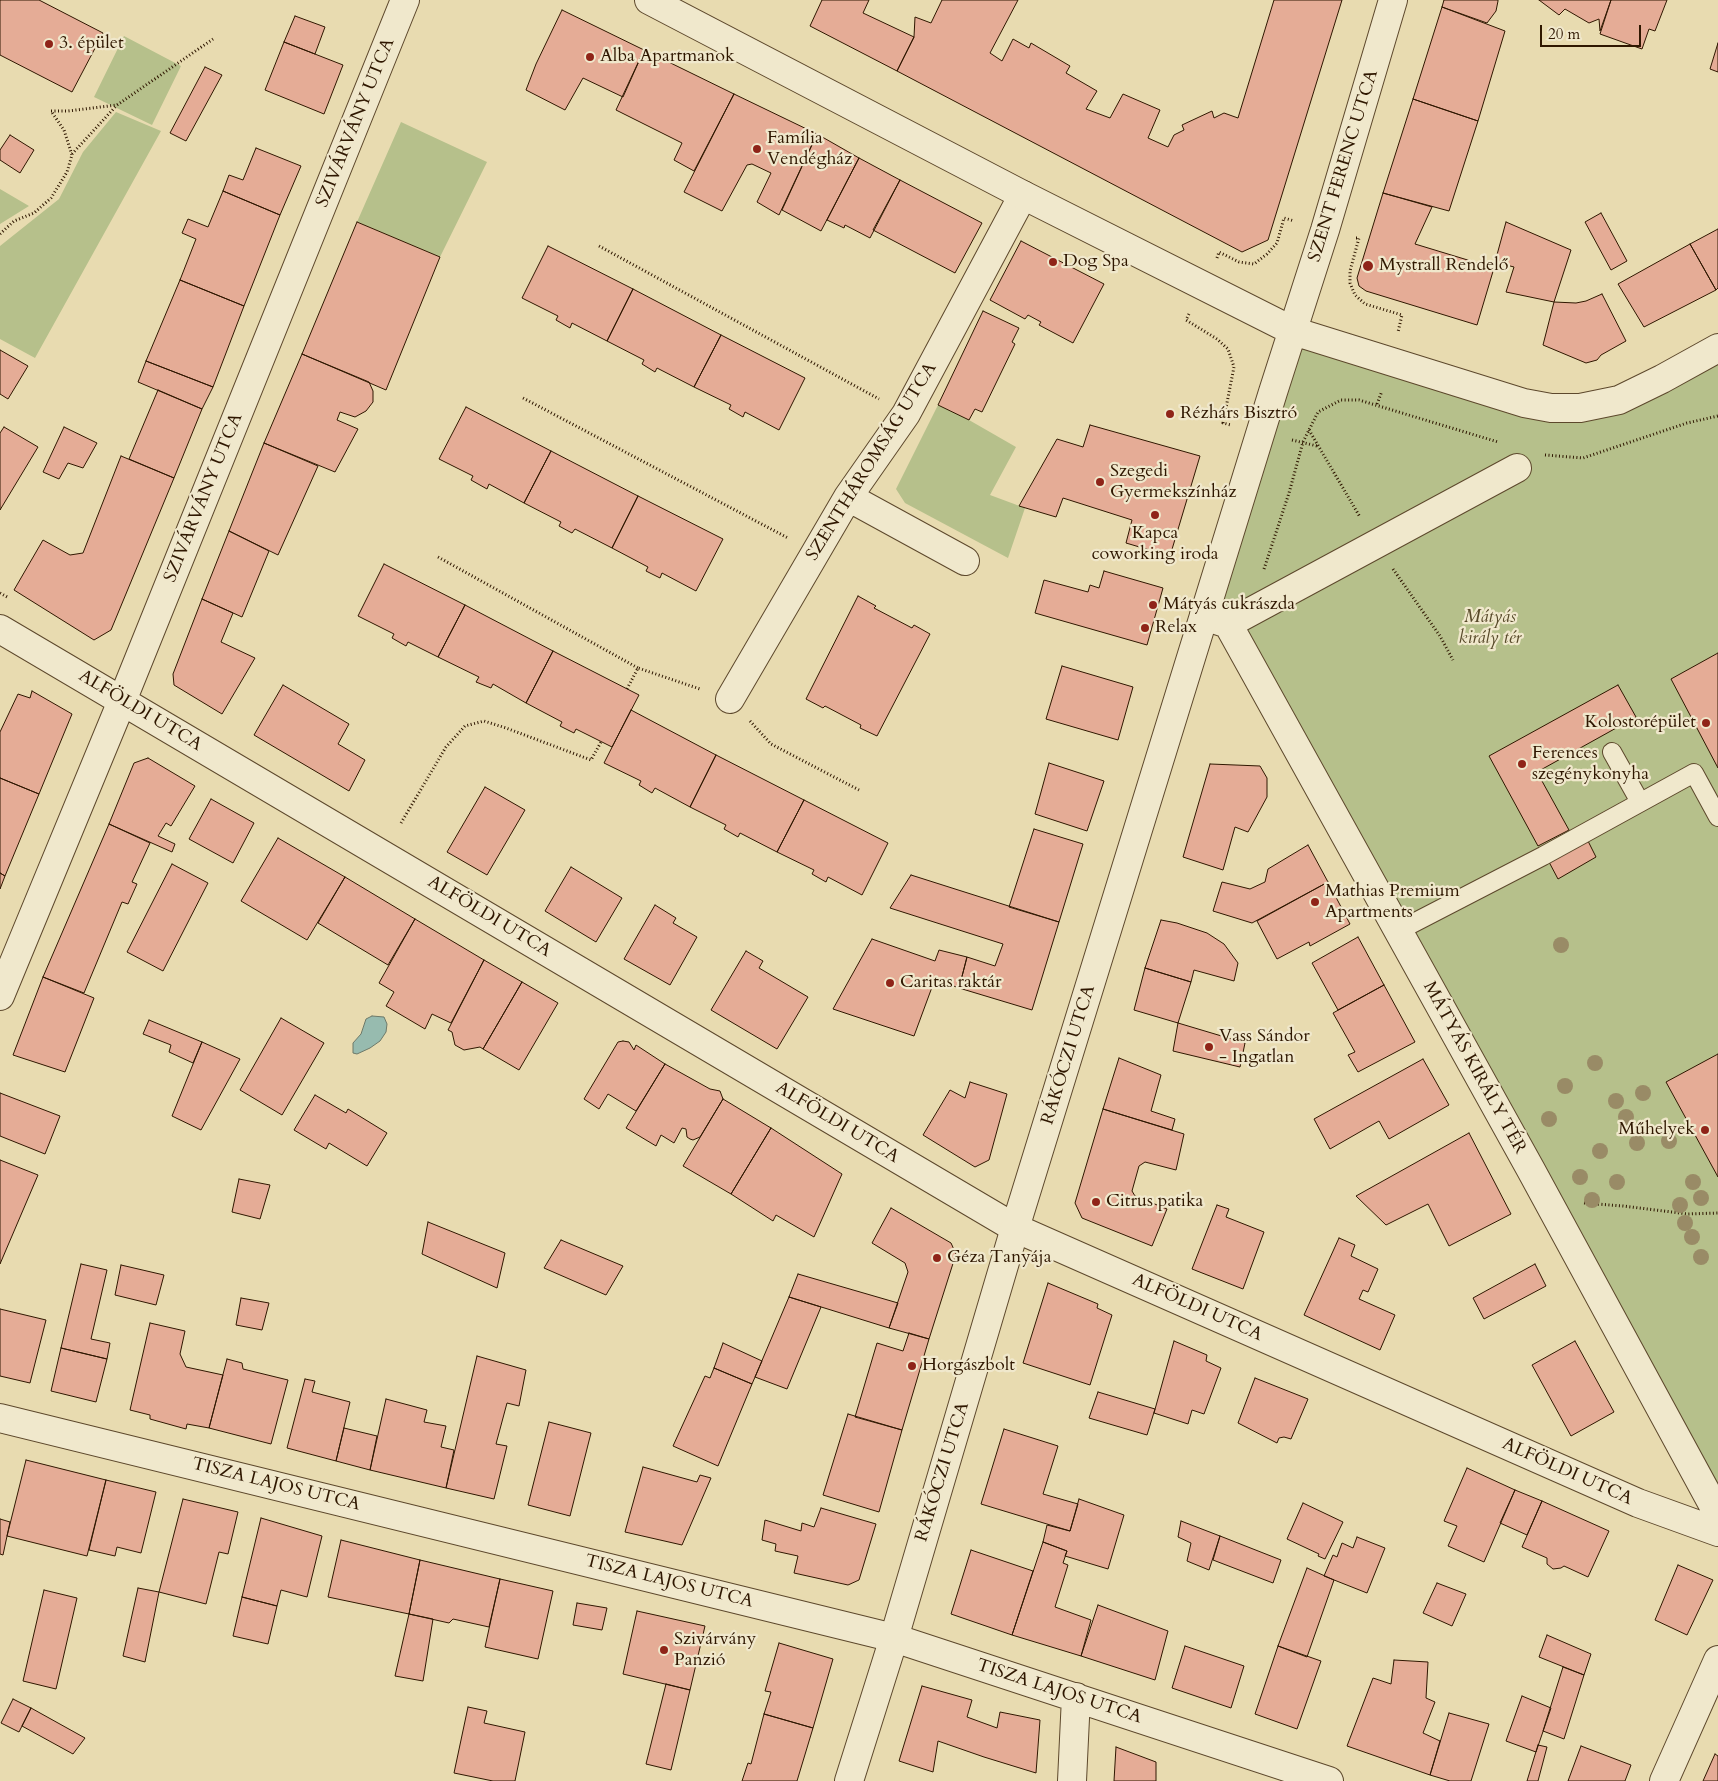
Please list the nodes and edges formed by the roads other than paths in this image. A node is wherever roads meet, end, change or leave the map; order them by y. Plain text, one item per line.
1 (405, 0) edge
2 (649, 0) edge
3 (1393, 0) edge
4 (1022, 195) junction
5 (1293, 331) junction
6 (1718, 348) edge
7 (1512, 457) road end
8 (848, 497) junction
9 (965, 561) dead end
10 (1216, 620) junction
11 (0, 629) edge
12 (730, 699) dead end
13 (122, 701) junction
14 (1612, 752) dead end
15 (1640, 802) junction
16 (1718, 817) edge
17 (1398, 931) junction
18 (0, 996) edge
19 (1015, 1228) junction
20 (0, 1418) edge
21 (1718, 1514) edge
22 (1718, 1532) edge
23 (894, 1638) junction
24 (1718, 1660) edge
25 (1076, 1697) junction
26 (849, 1781) edge
27 (1072, 1781) edge
28 (1329, 1781) edge
29 (1664, 1781) edge

1 - 13 street, SZIVÁRVÁNY UTCA
2 - 4 street
3 - 5 street, SZENT FERENC UTCA
4 - 5 street
4 - 8 street, SZENTHÁROMSÁG UTCA
5 - 6 street
5 - 10 street, RÁKÓCZI UTCA
7 - 10 street
8 - 9 street
8 - 12 street, SZENTHÁROMSÁG UTCA
10 - 17 street, MÁTYÁS KIRÁLY TÉR
10 - 19 street, RÁKÓCZI UTCA
11 - 13 street, ALFÖLDI UTCA
13 - 18 street, SZIVÁRVÁNY UTCA
13 - 19 street, ALFÖLDI UTCA
14 - 15 lane
15 - 16 lane
15 - 17 lane
17 - 21 street, MÁTYÁS KIRÁLY TÉR
19 - 22 street, ALFÖLDI UTCA
19 - 23 street, RÁKÓCZI UTCA
20 - 23 street, TISZA LAJOS UTCA
23 - 25 street, TISZA LAJOS UTCA
23 - 26 street, RÁKÓCZI UTCA
24 - 29 street
25 - 27 street
25 - 28 street, TISZA LAJOS UTCA

